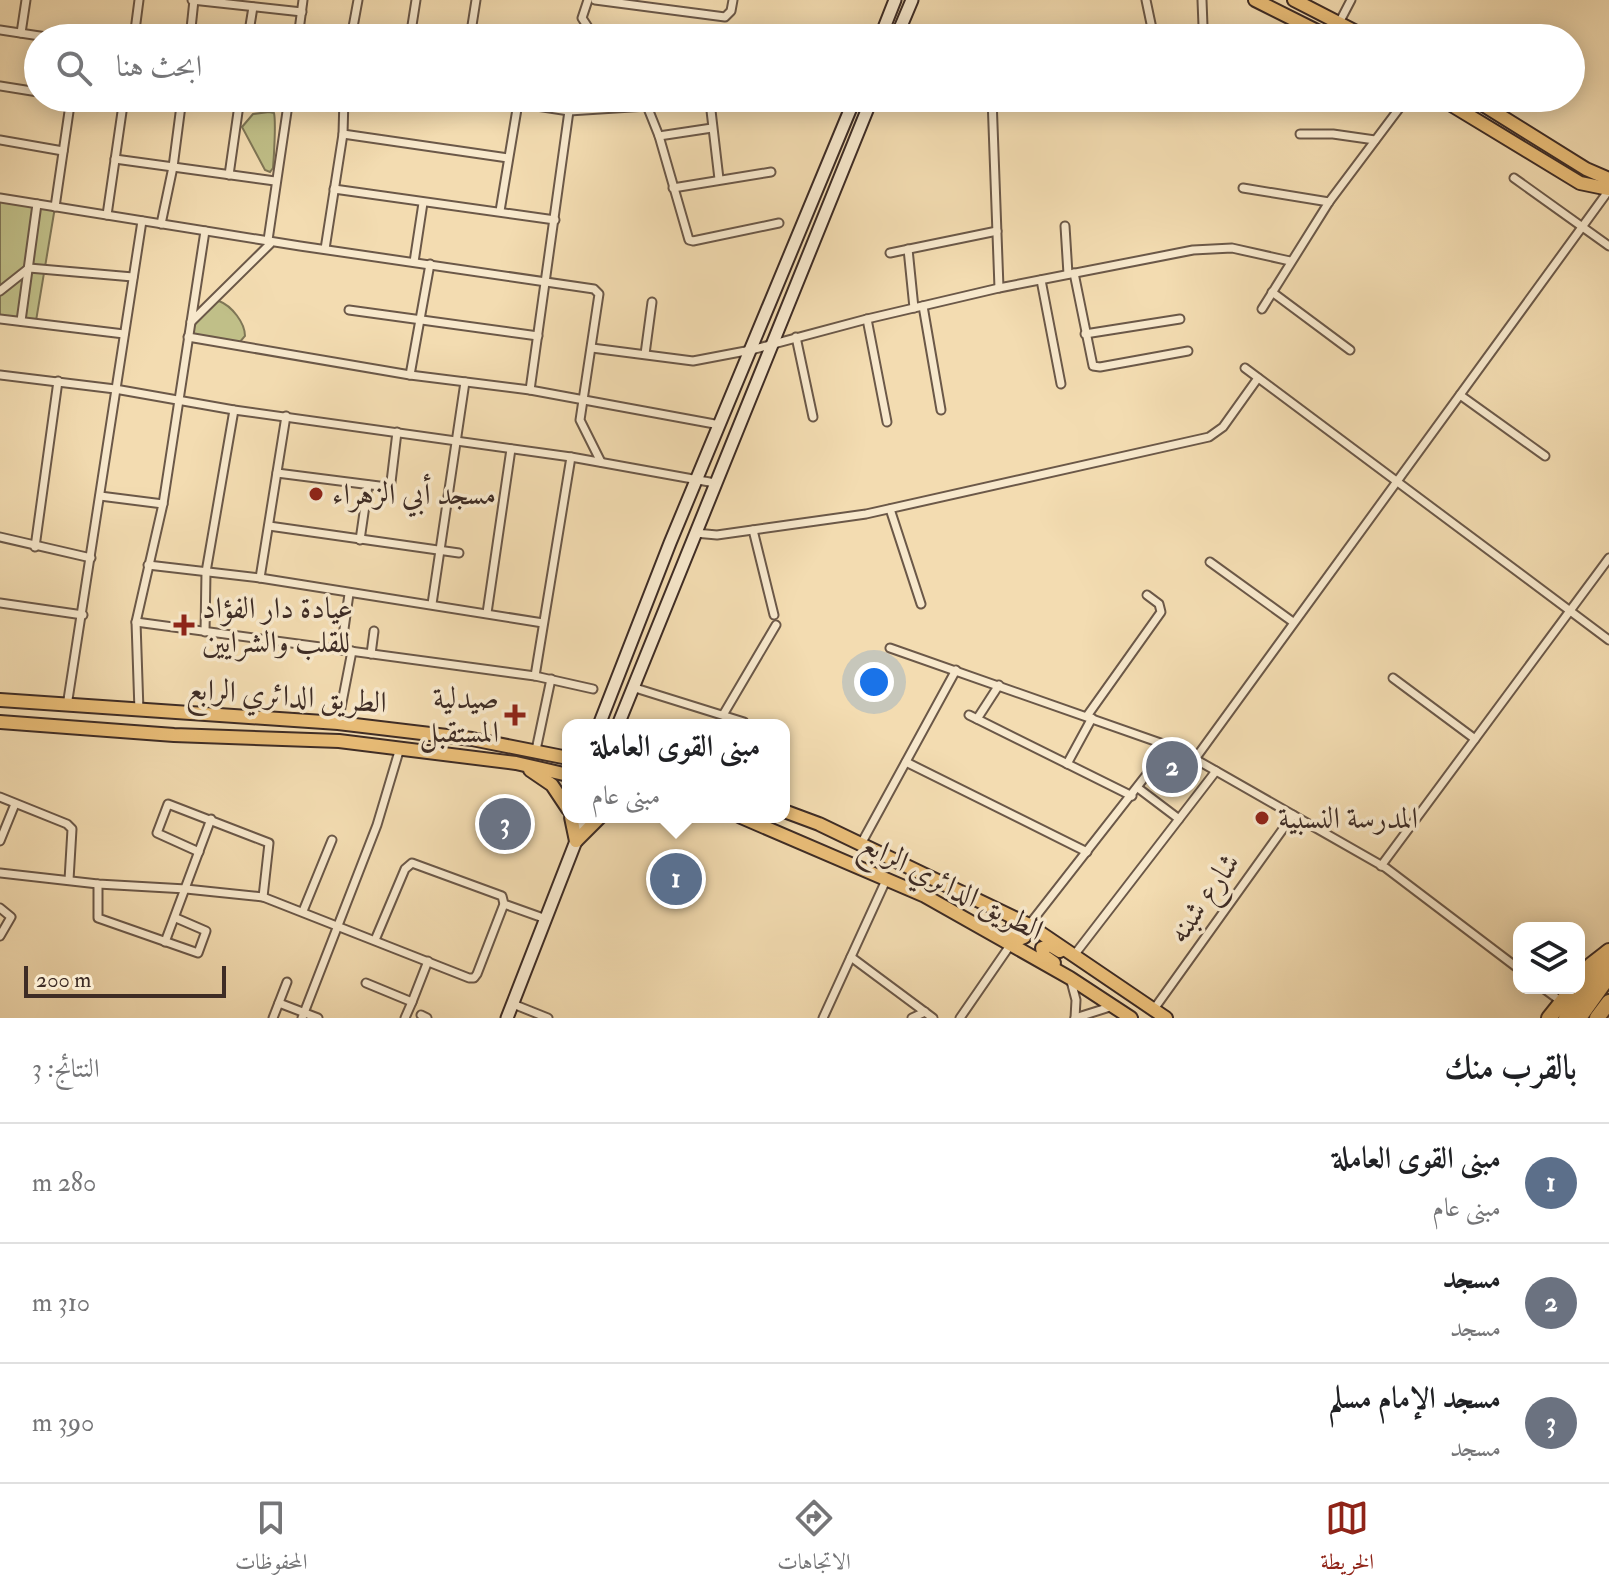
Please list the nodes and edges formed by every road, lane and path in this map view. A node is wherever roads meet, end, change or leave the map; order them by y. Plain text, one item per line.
1 (26, 0) edge
2 (139, 0) edge
3 (193, 0) edge
4 (303, 0) edge
5 (358, 0) edge
6 (416, 0) edge
7 (476, 0) edge
8 (588, 0) edge
9 (595, 0) edge
10 (733, 0) edge
11 (895, 0) edge
12 (912, 0) edge
13 (1146, 0) edge
14 (1202, 0) edge
15 (1255, 0) edge
16 (1294, 0) edge
17 (1351, 0) edge
18 (253, 7) junction
19 (302, 12) junction
20 (1339, 23) joint
21 (136, 24) edge
22 (191, 24) edge
23 (250, 24) edge
24 (300, 24) edge
25 (354, 24) edge
26 (412, 24) edge
27 (472, 24) edge
28 (586, 24) edge
29 (886, 24) edge
30 (902, 24) edge
31 (1151, 24) edge
32 (1203, 24) edge
33 (1303, 24) edge
34 (0, 30) edge
35 (21, 33) junction
36 (24, 33) edge
37 (0, 86) edge
38 (24, 90) edge
39 (69, 112) edge
40 (122, 112) edge
41 (180, 112) edge
42 (238, 112) edge
43 (287, 112) edge
44 (344, 112) edge
45 (516, 112) edge
46 (569, 112) edge
47 (649, 112) edge
48 (711, 112) edge
49 (849, 112) edge
50 (866, 112) edge
51 (993, 112) edge
52 (1396, 112) edge
53 (1463, 112) edge
54 (1494, 112) edge
55 (712, 128) junction
56 (343, 134) junction
57 (1300, 134) dead end
58 (659, 136) junction
59 (0, 140) edge
60 (1375, 140) junction
61 (63, 151) junction
62 (508, 158) junction
63 (115, 159) junction
64 (173, 167) junction
65 (771, 172) dead end
66 (229, 175) junction
67 (1514, 178) dead end
68 (719, 179) junction
69 (1609, 179) edge
70 (275, 181) junction
71 (673, 188) junction
72 (1243, 188) dead end
73 (334, 189) junction
74 (1609, 190) edge
75 (0, 198) edge
76 (1329, 202) junction
77 (423, 203) junction
78 (37, 204) junction
79 (55, 207) junction
80 (500, 211) junction
81 (107, 215) junction
82 (555, 220) junction
83 (142, 221) junction
84 (779, 223) dead end
85 (161, 224) junction
86 (1065, 226) dead end
87 (1583, 227) junction
88 (205, 231) junction
89 (997, 231) junction
90 (268, 240) junction
91 (1609, 246) edge
92 (325, 249) junction
93 (908, 249) junction
94 (890, 253) dead end
95 (1290, 261) junction
96 (414, 262) junction
97 (430, 264) junction
98 (29, 268) junction
99 (1071, 274) junction
100 (133, 277) junction
101 (1041, 280) junction
102 (545, 281) junction
103 (999, 288) junction
104 (0, 291) edge
105 (1272, 292) junction
106 (652, 302) dead end
107 (918, 307) junction
108 (1262, 309) dead end
109 (349, 310) dead end
110 (0, 319) edge
111 (420, 319) junction
112 (867, 319) junction
113 (1180, 319) dead end
114 (21, 321) junction
115 (191, 322) junction
116 (124, 334) junction
117 (1085, 334) junction
118 (538, 336) junction
119 (188, 337) junction
120 (796, 337) junction
121 (772, 344) junction
122 (592, 348) junction
123 (751, 350) junction
124 (1350, 350) dead end
125 (1188, 351) dead end
126 (645, 354) junction
127 (1245, 368) dead end
128 (0, 375) edge
129 (410, 375) junction
130 (1258, 378) junction
131 (58, 381) junction
132 (465, 382) junction
133 (1061, 384) dead end
134 (115, 389) junction
135 (530, 390) junction
136 (1460, 395) junction
137 (179, 400) junction
138 (583, 400) junction
139 (234, 410) junction
140 (941, 410) dead end
141 (286, 416) junction
142 (813, 417) dead end
143 (887, 422) dead end
144 (720, 425) junction
145 (397, 432) junction
146 (455, 441) junction
147 (511, 449) junction
148 (1545, 456) dead end
149 (571, 457) junction
150 (601, 462) junction
151 (277, 473) junction
152 (698, 478) junction
153 (1397, 481) junction
154 (715, 483) junction
155 (368, 485) junction
156 (100, 496) junction
157 (163, 504) junction
158 (890, 509) junction
159 (269, 526) junction
160 (753, 530) junction
161 (695, 533) junction
162 (0, 537) edge
163 (360, 540) junction
164 (35, 547) junction
165 (439, 550) junction
166 (459, 553) dead end
167 (91, 558) junction
168 (1609, 558) edge
169 (1210, 562) dead end
170 (148, 565) junction
171 (206, 572) junction
172 (260, 578) junction
173 (349, 594) junction
174 (1147, 595) dead end
175 (0, 603) edge
176 (432, 604) junction
177 (921, 604) dead end
178 (1570, 611) junction
179 (487, 613) junction
180 (83, 615) junction
181 (774, 615) dead end
182 (136, 622) junction
183 (1293, 622) junction
184 (543, 623) junction
185 (776, 625) dead end
186 (374, 631) dead end
187 (205, 632) junction
188 (1609, 640) edge
189 (890, 648) dead end
190 (341, 650) junction
191 (352, 651) junction
192 (371, 654) junction
193 (956, 670) junction
194 (535, 676) junction
195 (1393, 678) dead end
196 (551, 679) junction
197 (999, 685) junction
198 (632, 687) junction
199 (593, 689) dead end
200 (0, 700) edge
201 (67, 706) junction
202 (140, 711) junction
203 (177, 714) junction
204 (723, 715) junction
205 (1089, 717) junction
206 (601, 719) edge
207 (620, 719) edge
208 (735, 719) edge
209 (0, 722) edge
210 (338, 723) junction
211 (142, 733) junction
212 (174, 735) junction
213 (1475, 739) junction
214 (1169, 746) junction
215 (400, 748) junction
216 (536, 750) junction
217 (562, 756) edge
218 (1195, 759) junction
219 (906, 762) junction
220 (516, 763) junction
221 (1067, 764) junction
222 (1216, 771) junction
223 (562, 774) edge
224 (1138, 788) junction
225 (562, 796) edge
226 (1132, 796) junction
227 (0, 797) edge
228 (15, 804) junction
229 (790, 814) edge
230 (1293, 815) junction
231 (211, 819) junction
232 (1179, 819) junction
233 (572, 823) edge
234 (580, 823) edge
235 (586, 823) edge
236 (594, 823) edge
237 (755, 823) edge
238 (1, 835) edge
239 (332, 840) dead end
240 (576, 841) junction
241 (861, 844) junction
242 (199, 852) junction
243 (1087, 852) junction
244 (1381, 866) junction
245 (0, 873) edge
246 (887, 878) junction
247 (69, 880) junction
248 (98, 884) junction
249 (186, 889) junction
250 (263, 897) junction
251 (983, 902) junction
252 (938, 903) junction
253 (504, 904) junction
254 (0, 908) edge
255 (303, 911) junction
256 (176, 918) junction
257 (546, 919) junction
258 (1029, 925) junction
259 (339, 926) junction
260 (0, 936) edge
261 (375, 940) junction
262 (165, 942) junction
263 (1011, 944) junction
264 (1608, 951) edge
265 (1075, 954) junction
266 (851, 957) junction
267 (428, 961) junction
268 (1513, 965) edge
269 (1585, 972) edge
270 (1609, 976) edge
271 (1070, 978) junction
272 (287, 982) dead end
273 (366, 983) dead end
274 (1117, 983) junction
275 (1551, 994) edge
276 (1568, 994) edge
277 (1097, 996) junction
278 (412, 1002) junction
279 (1562, 1002) junction
280 (1609, 1002) edge
281 (279, 1003) junction
282 (513, 1004) junction
283 (1114, 1006) junction
284 (1154, 1009) junction
285 (925, 1012) junction
286 (303, 1015) edge
287 (273, 1018) edge
288 (318, 1018) edge
289 (405, 1018) edge
290 (507, 1018) edge
291 (548, 1018) edge
292 (823, 1018) edge
293 (912, 1018) edge
294 (933, 1018) edge
295 (960, 1018) edge
296 (1075, 1018) edge
297 (1131, 1018) edge
298 (1166, 1018) edge
299 (1549, 1018) edge
300 (1566, 1018) edge
301 (1579, 1018) edge
302 (1597, 1018) edge

1 - 35 street
2 - 21 street
3 - 18 street
3 - 22 street
4 - 19 street
5 - 25 street
6 - 26 street
7 - 27 street
8 - 28 street
9 - 10 street
11 - 29 main road
12 - 30 main road
13 - 31 street
14 - 32 street
15 - 33 main road
16 - 20 main road
17 - 20 street
18 - 19 street
18 - 23 street
19 - 24 street
34 - 35 street
35 - 36 street
37 - 38 street
39 - 61 street
40 - 63 street
41 - 64 street
42 - 66 street
43 - 70 street
44 - 56 street
45 - 62 street
46 - 82 street
47 - 58 street
48 - 55 street
49 - 123 main road
50 - 121 main road
51 - 89 street
52 - 60 street
53 - 74 main road
54 - 69 main road
55 - 58 street
55 - 68 street
56 - 62 street
56 - 73 street
57 - 60 street
58 - 71 street
59 - 61 street
60 - 76 street
61 - 79 street
62 - 80 street
63 - 64 street
63 - 81 street
64 - 66 street
64 - 85 street
65 - 68 street
66 - 70 street
67 - 87 street
68 - 71 street
70 - 90 street
71 - 84 street
72 - 76 street
73 - 77 street
73 - 92 street
74 - 87 street
75 - 78 street
76 - 95 street
77 - 80 street
77 - 96 street
78 - 79 street
78 - 98 street
79 - 81 street
80 - 82 street
81 - 83 street
82 - 102 street
83 - 85 street
83 - 100 street
85 - 88 street
86 - 99 street
87 - 91 street
87 - 136 street
88 - 90 street
88 - 115 street
89 - 93 street
89 - 103 street
90 - 92 street
90 - 115 street
92 - 96 street
93 - 94 street
93 - 107 street
95 - 99 street
95 - 105 street
96 - 97 street
97 - 102 street
97 - 111 street
98 - 100 street
98 - 104 street
98 - 114 street
99 - 101 street
99 - 117 street
100 - 116 street
101 - 103 street
101 - 133 street
102 - 118 street
102 - 122 street
103 - 107 street
105 - 108 street
105 - 124 street
106 - 126 street
107 - 112 street
107 - 140 street
109 - 111 street
110 - 114 street
111 - 118 street
111 - 129 street
112 - 120 street
112 - 143 street
113 - 117 street
114 - 116 street
115 - 119 street
116 - 134 street
117 - 125 street
118 - 135 street
119 - 129 street
119 - 137 street
120 - 121 street
120 - 142 street
121 - 123 street
121 - 154 main road
122 - 126 street
122 - 138 street
123 - 126 street
123 - 144 main road
127 - 130 street
128 - 131 street
129 - 132 street
130 - 153 street
130 - 158 street
131 - 134 street
131 - 164 street
132 - 135 street
132 - 146 street
134 - 137 street
134 - 156 street
135 - 138 street
136 - 148 street
136 - 153 street
137 - 139 street
137 - 157 street
138 - 144 street
138 - 150 street
139 - 141 street
139 - 171 street
141 - 145 street
141 - 151 street
144 - 152 main road
145 - 146 street
145 - 155 street
146 - 147 street
146 - 165 street
147 - 149 street
147 - 179 street
149 - 150 street
149 - 184 street
150 - 152 street
151 - 155 street
151 - 159 street
152 - 154 street
152 - 206 main road
153 - 178 street
153 - 183 street
154 - 161 main road
155 - 163 street
156 - 157 street
156 - 167 street
157 - 170 street
158 - 160 street
158 - 177 street
159 - 163 street
159 - 172 street
160 - 161 street
160 - 181 street
161 - 198 main road
162 - 164 street
163 - 165 street
164 - 167 street
165 - 166 street
165 - 176 street
167 - 180 street
168 - 178 street
169 - 183 street
170 - 171 street
170 - 182 street
171 - 172 street
171 - 187 street
172 - 173 street
173 - 176 street
173 - 190 street
174 - 205 street
175 - 180 street
176 - 179 street
178 - 188 street
178 - 213 street
179 - 184 street
180 - 201 street
182 - 187 street
182 - 202 street
183 - 218 street
184 - 194 street
185 - 204 street
186 - 192 street
187 - 190 street
189 - 193 street
190 - 191 street
191 - 192 street
191 - 210 street
192 - 194 street
193 - 197 street
193 - 219 street
194 - 196 street
195 - 213 street
196 - 199 street
196 - 216 street
197 - 205 street
197 - 221 street
198 - 204 street
198 - 207 main road
200 - 201 main road, الطريق الدائري الرابع
201 - 202 main road, الطريق الدائري الرابع
202 - 203 main road, الطريق الدائري الرابع
202 - 211 main road
203 - 210 main road, الطريق الدائري الرابع
203 - 212 main road
204 - 208 street
205 - 214 street
205 - 221 street
209 - 211 main road, الطريق الدائري الرابع
210 - 216 main road, الطريق الدائري الرابع
211 - 212 main road, الطريق الدائري الرابع
212 - 215 main road, الطريق الدائري الرابع
213 - 244 street
214 - 218 street
214 - 224 street
215 - 220 main road, الطريق الدائري الرابع
215 - 259 street
216 - 217 main road, الطريق الدائري الرابع
218 - 222 street
219 - 241 street
219 - 243 street
220 - 223 main road, الطريق الدائري الرابع
220 - 225 main road
221 - 226 street
222 - 230 street
222 - 232 street
224 - 226 street
224 - 232 street
226 - 243 street
227 - 228 street
228 - 238 street
228 - 247 street
229 - 241 main road, الطريق الدائري الرابع
230 - 244 street
230 - 284 street, شارع شبنه
231 - 242 street
231 - 242 street
231 - 250 street
232 - 265 street
233 - 240 main road
234 - 240 main road
235 - 240 main road
236 - 240 main road
237 - 246 main road, الطريق الدائري الرابع
239 - 255 street
240 - 257 main road
241 - 251 main road, الطريق الدائري الرابع
242 - 249 street
243 - 258 street
244 - 268 street
245 - 247 street
246 - 252 main road, الطريق الدائري الرابع
246 - 266 street
247 - 248 street
248 - 249 street
248 - 262 street
249 - 250 street
249 - 256 street
250 - 255 street
251 - 252 main road
251 - 258 main road, الطريق الدائري الرابع
252 - 263 main road, الطريق الدائري الرابع
253 - 257 street
253 - 261 street
253 - 267 street
254 - 260 street
255 - 259 street
256 - 262 street
256 - 262 street
257 - 282 main road
258 - 265 main road, الطريق الدائري الرابع
259 - 261 street
259 - 286 street
261 - 267 street
263 - 271 main road, الطريق الدائري الرابع
263 - 295 street
264 - 269 highway
264 - 300 highway
265 - 274 main road, الطريق الدائري الرابع
266 - 285 street
266 - 292 street
267 - 278 street
270 - 301 highway
271 - 277 main road, الطريق الدائري الرابع
271 - 296 street
272 - 281 street
273 - 278 street
274 - 277 main road
274 - 284 main road, الطريق الدائري الرابع
275 - 279 street
276 - 279 highway
277 - 283 main road, الطريق الدائري الرابع
278 - 289 street
279 - 299 highway
280 - 302 highway
281 - 286 street
281 - 287 street
282 - 290 main road
282 - 291 street
283 - 296 street
283 - 297 main road, الطريق الدائري الرابع
284 - 298 main road, الطريق الدائري الرابع
285 - 293 street
285 - 294 street
286 - 288 street

